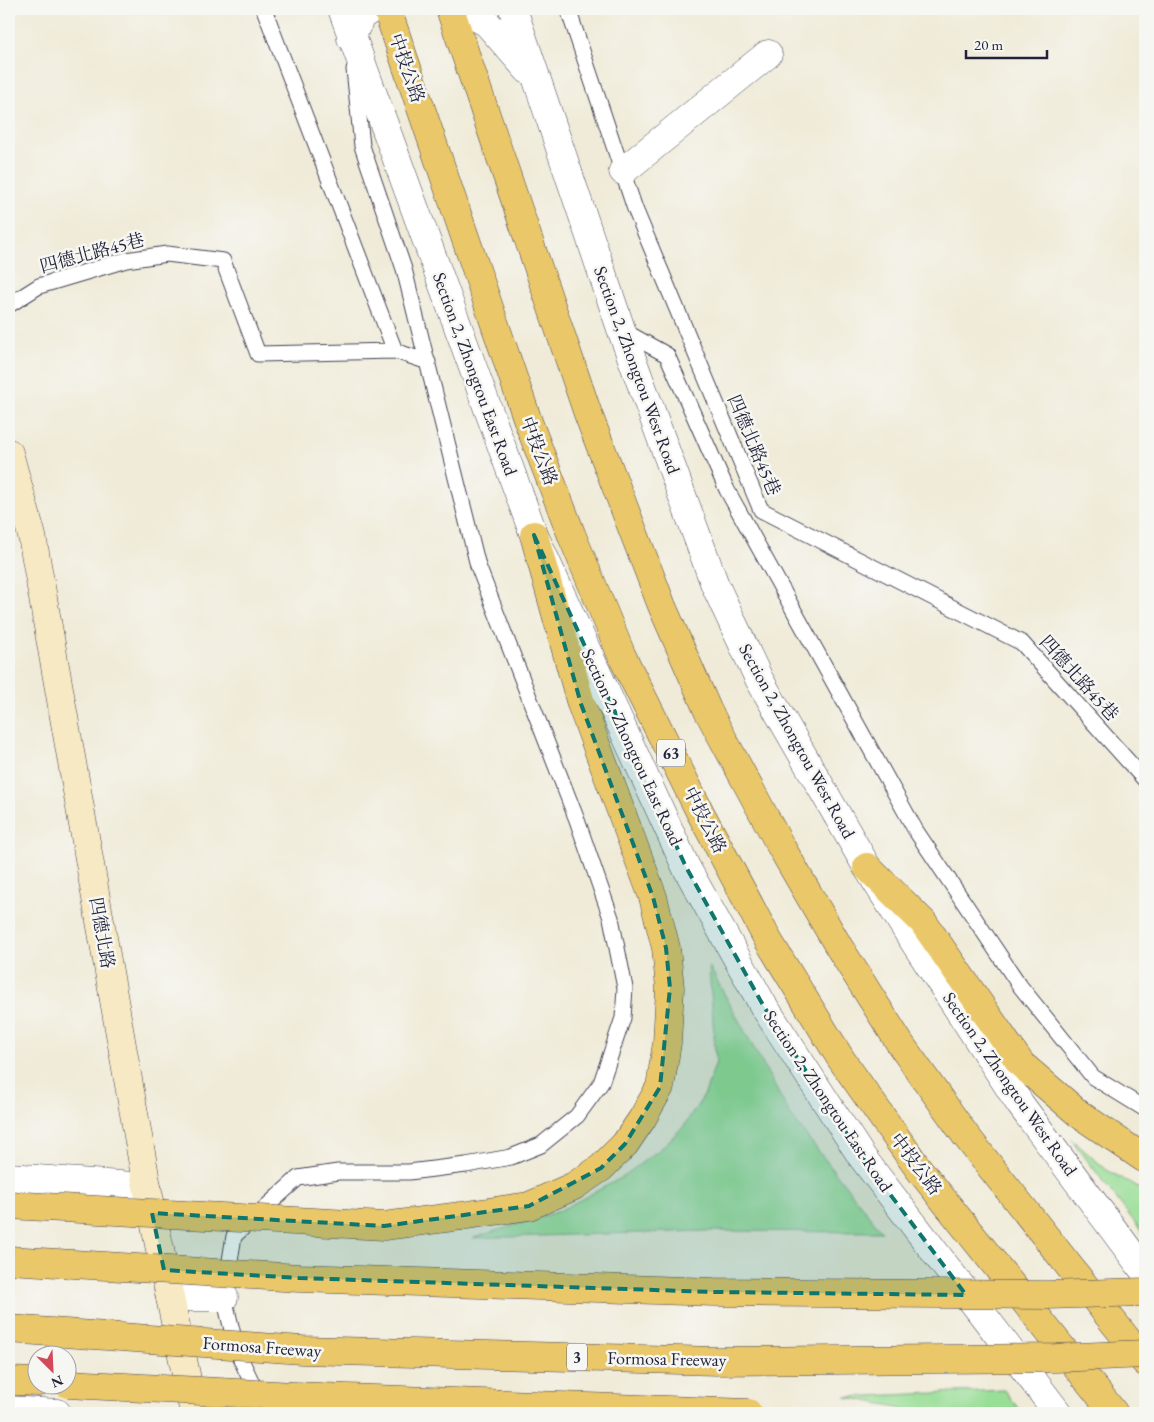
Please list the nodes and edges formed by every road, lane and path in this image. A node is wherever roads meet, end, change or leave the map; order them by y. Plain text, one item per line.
1 (264, 9) edge
2 (342, 9) edge
3 (372, 9) edge
4 (387, 9) edge
5 (450, 9) edge
6 (461, 9) edge
7 (513, 9) edge
8 (568, 9) edge
9 (351, 38) junction
10 (768, 54) dead end
11 (535, 79) junction
12 (623, 170) junction
13 (9, 305) edge
14 (621, 329) junction
15 (395, 351) junction
16 (428, 362) junction
17 (9, 453) edge
18 (534, 535) junction
19 (1144, 777) edge
20 (867, 867) junction
21 (1145, 1109) edge
22 (1145, 1159) edge
23 (9, 1177) edge
24 (147, 1188) junction
25 (9, 1205) edge
26 (9, 1260) edge
27 (1145, 1272) edge
28 (1145, 1292) edge
29 (170, 1297) junction
30 (224, 1297) junction
31 (9, 1330) edge
32 (1145, 1354) edge
33 (1145, 1362) edge
34 (9, 1381) edge
35 (28, 1382) edge
36 (78, 1385) edge
37 (9, 1410) edge
38 (57, 1413) edge
39 (194, 1413) edge
40 (276, 1413) edge
41 (748, 1413) edge
42 (1058, 1413) edge
43 (1114, 1413) edge

1 - 15 lane
2 - 9 street, Section 2, Zhongtou East Road
3 - 9 street
4 - 43 main road, 中投公路 / 63, bridge
5 - 33 main road, bridge
6 - 11 street
7 - 11 street, Section 2, Zhongtou West Road
8 - 12 lane, 四德北路45巷
9 - 16 lane
9 - 18 street, Section 2, Zhongtou East Road
10 - 12 street
11 - 14 street, Section 2, Zhongtou West Road
12 - 19 lane, 四德北路45巷
13 - 15 lane, 四德北路45巷
14 - 20 street, Section 2, Zhongtou West Road
14 - 21 lane
15 - 16 lane, 四德北路45巷
16 - 30 lane
17 - 24 street, 四德北路
18 - 25 main road, bridge
18 - 42 street, Section 2, Zhongtou East Road
20 - 22 main road
20 - 27 street, Section 2, Zhongtou West Road
23 - 24 street
24 - 29 street, 四德北路
26 - 28 main road, bridge
29 - 30 street
29 - 39 street, 四德北路
30 - 40 lane
31 - 32 main road, Formosa Freeway / 3, bridge
34 - 35 main road
36 - 41 main road, bridge
37 - 38 street

